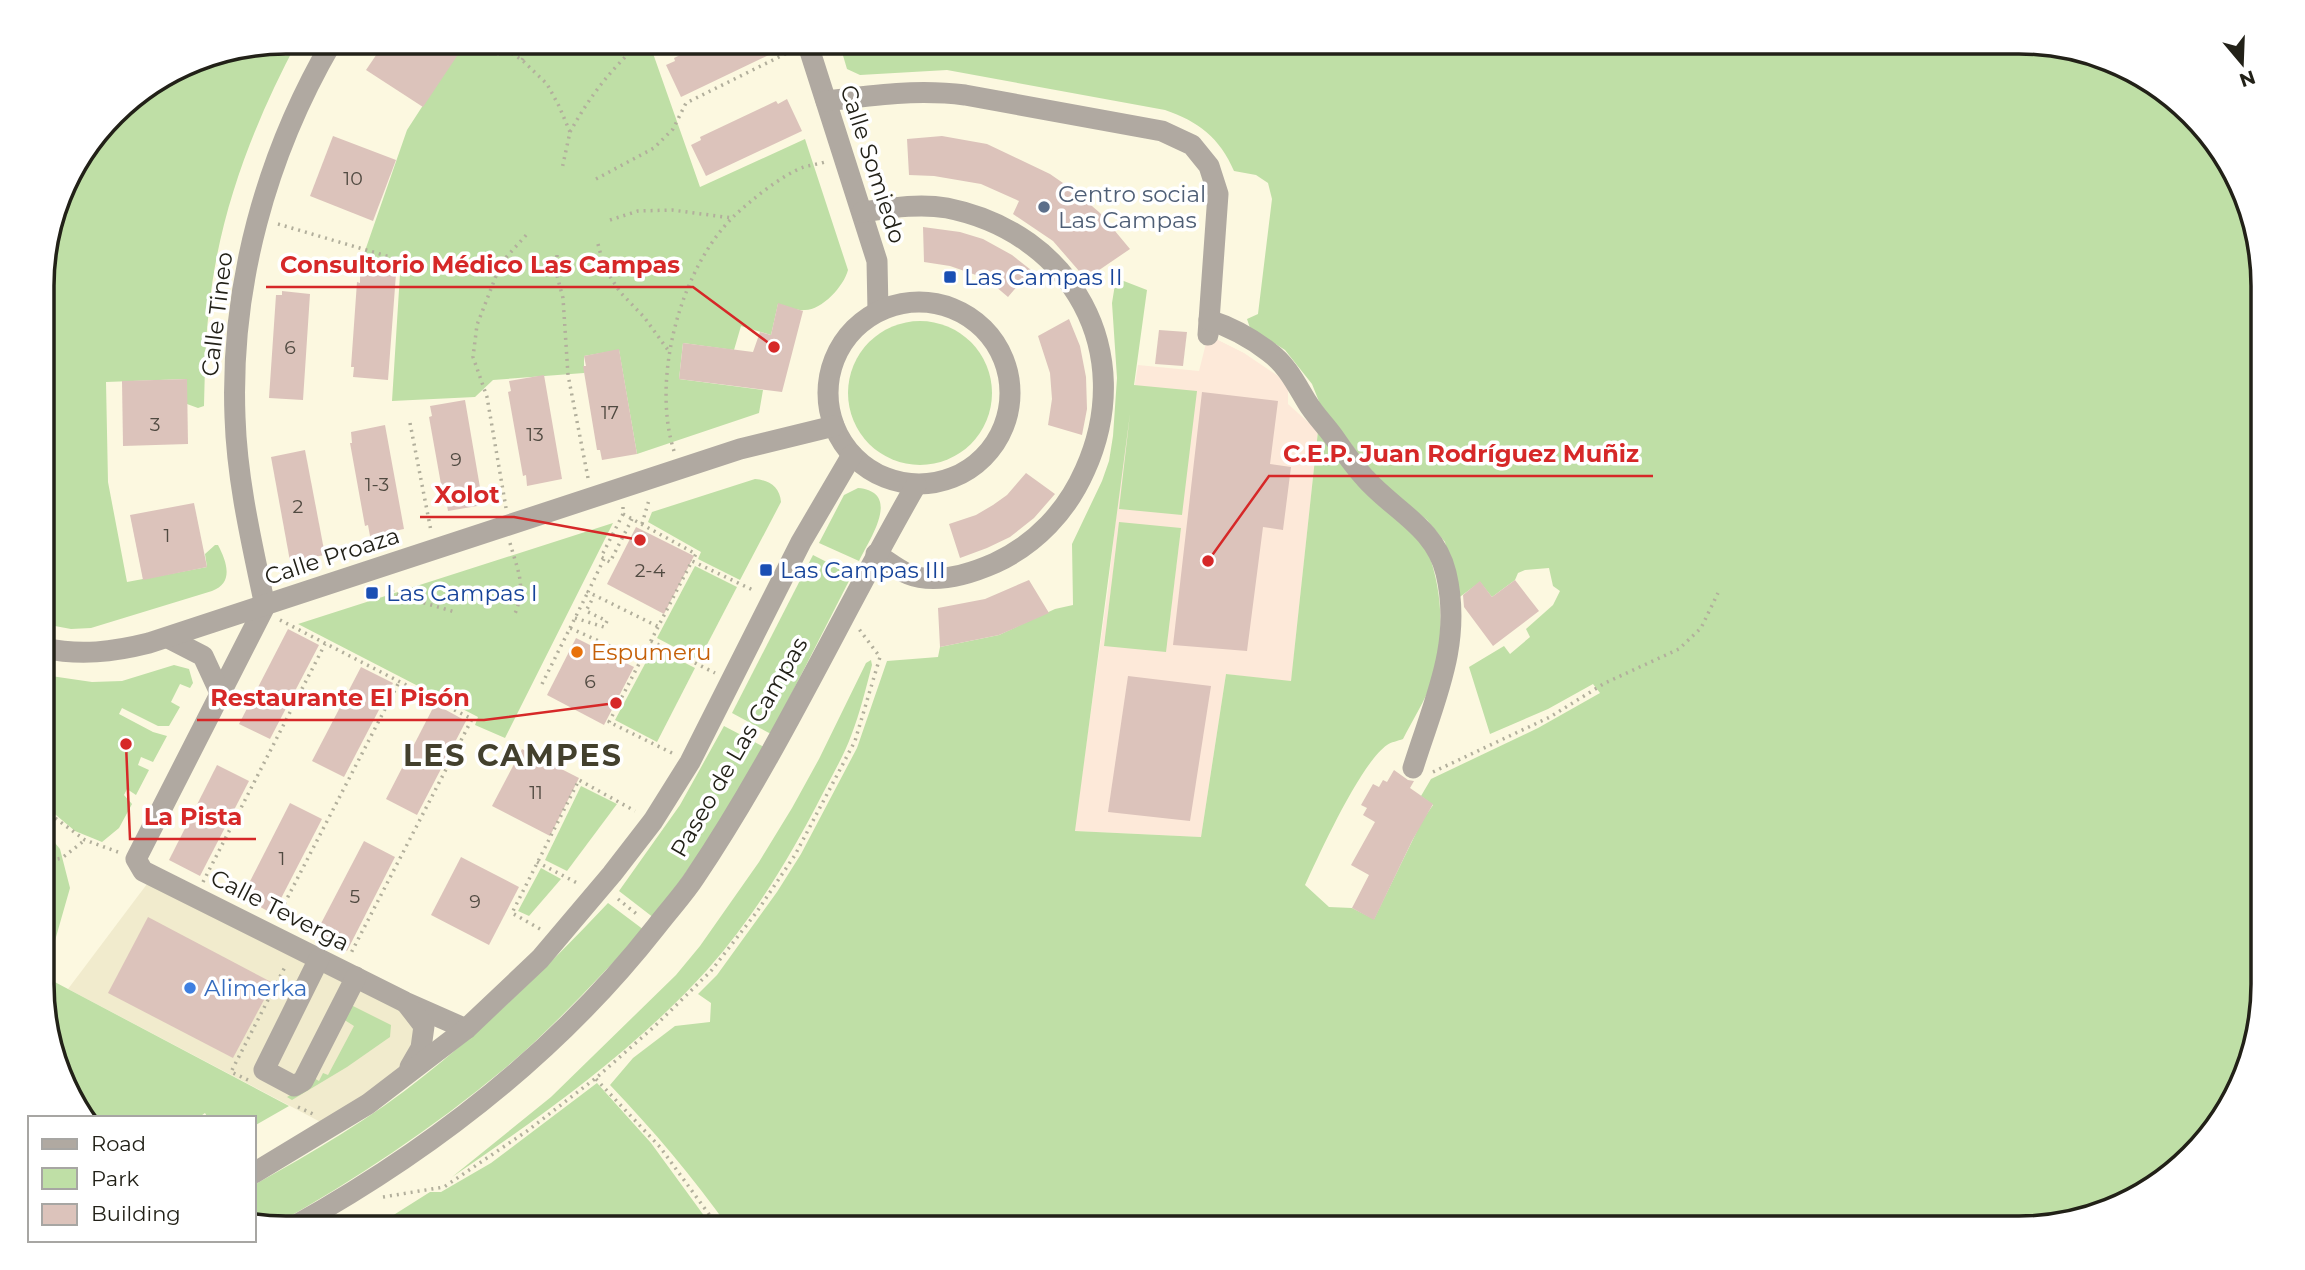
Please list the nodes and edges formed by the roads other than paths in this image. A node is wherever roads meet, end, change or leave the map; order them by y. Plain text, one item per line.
1 (325, 55) edge
2 (811, 55) edge
3 (826, 101) junction
4 (862, 212) junction
5 (877, 261) junction
6 (903, 302) junction
7 (878, 311) junction
8 (834, 426) junction
9 (852, 454) junction
10 (916, 485) junction
11 (876, 554) junction
12 (264, 609) junction
13 (168, 638) junction
14 (54, 649) edge
15 (221, 695) junction
16 (1413, 768) road end
17 (320, 959) junction
18 (349, 974) junction
19 (405, 1002) junction
20 (466, 1029) junction
21 (406, 1075) junction
22 (256, 1172) edge
23 (313, 1216) edge

1 - 12 street, Calle Tineo
2 - 3 street, Calle Somiedo
3 - 4 street, Calle Somiedo
3 - 16 street
4 - 5 street, Calle Somiedo
4 - 11 street
5 - 6 street, Calle Somiedo
5 - 7 street, Calle Somiedo
6 - 7 street
6 - 10 street
7 - 8 street
8 - 9 street
8 - 12 street, Calle Proaza
9 - 10 street
9 - 20 street, Paseo de Las Campas
10 - 11 street, Paseo de Las Campas
11 - 23 street, Paseo de Las Campas
12 - 13 street, Calle Proaza
12 - 15 street
13 - 14 street, Calle Proaza
13 - 15 street
15 - 17 street, Calle Teverga
17 - 18 street, Calle Teverga
17 - 18 street
18 - 19 street, Calle Teverga
19 - 20 street, Calle Teverga
19 - 21 street, Calle Teverga
20 - 21 street, Paseo de Las Campas
21 - 22 street, Paseo de Las Campas

